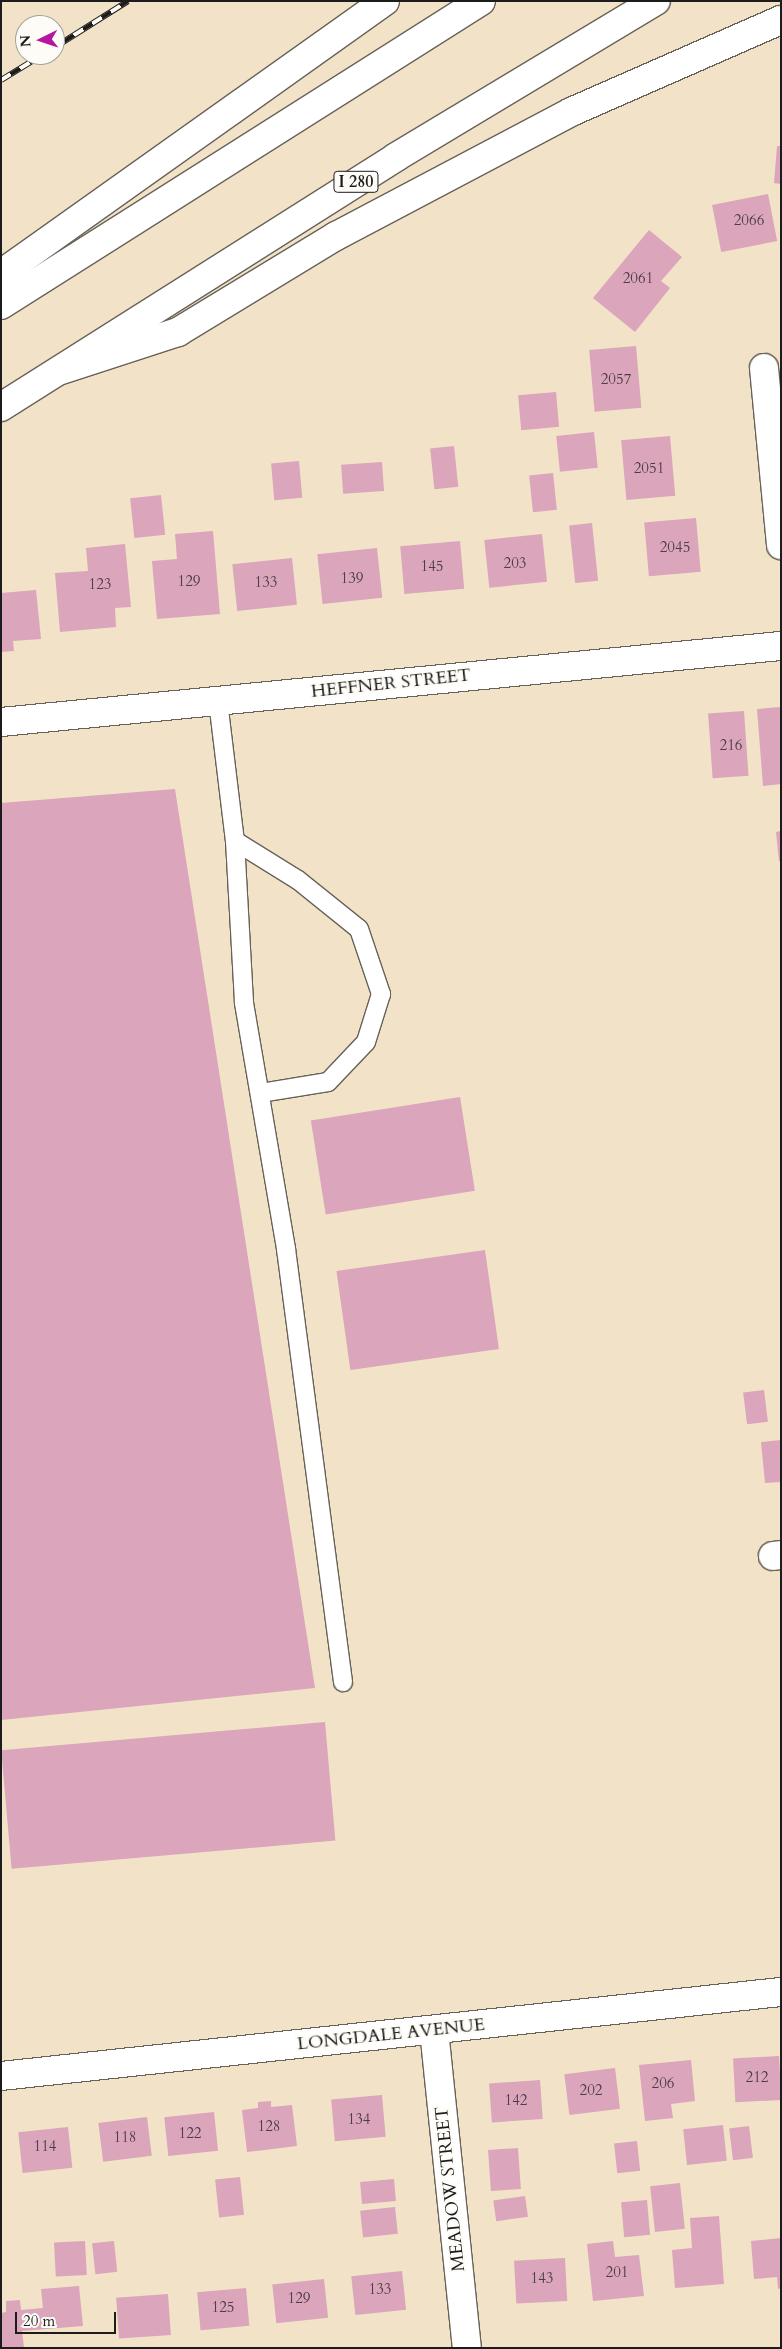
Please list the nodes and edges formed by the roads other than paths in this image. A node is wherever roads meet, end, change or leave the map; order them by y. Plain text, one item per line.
1 (385, 1) edge
2 (481, 1) edge
3 (656, 1) edge
4 (781, 20) edge
5 (1, 274) edge
6 (1, 305) edge
7 (764, 368) dead end
8 (61, 370) junction
9 (1, 407) edge
10 (781, 545) edge
11 (781, 646) edge
12 (218, 701) junction
13 (1, 722) edge
14 (235, 841) junction
15 (260, 1093) junction
16 (343, 1682) dead end
17 (781, 1992) edge
18 (434, 2030) junction
19 (1, 2076) edge
20 (467, 2348) edge

1 - 5 main road
2 - 6 main road
3 - 8 main road, I 280
4 - 8 main road
7 - 10 main road
8 - 9 main road, I 280
11 - 12 main road, HEFFNER STREET
12 - 13 main road, HEFFNER STREET
12 - 14 lane
14 - 15 lane
14 - 15 lane
15 - 16 lane
17 - 18 main road, LONGDALE AVENUE
18 - 19 main road, LONGDALE AVENUE
18 - 20 main road, MEADOW STREET

